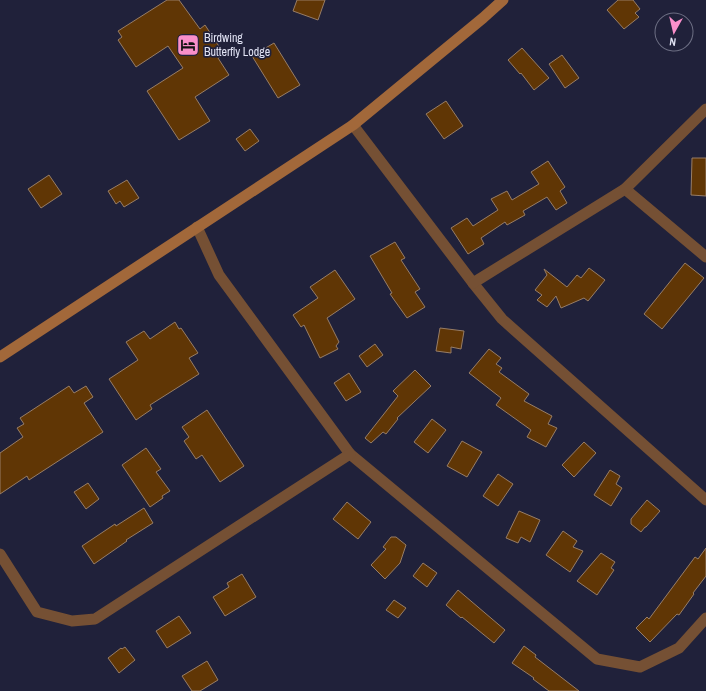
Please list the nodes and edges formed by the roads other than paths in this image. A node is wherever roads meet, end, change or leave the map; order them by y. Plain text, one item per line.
1 (503, 0) edge
2 (706, 109) edge
3 (353, 125) junction
4 (625, 189) junction
5 (197, 227) junction
6 (706, 257) edge
7 (473, 282) junction
8 (0, 357) edge
9 (350, 454) junction
10 (706, 500) edge
11 (0, 554) edge
12 (706, 618) edge

1 - 3 main road
2 - 4 street
3 - 5 main road
3 - 7 street
4 - 6 street
4 - 7 street
5 - 8 main road
5 - 9 street
7 - 10 street
9 - 11 street
9 - 12 street

